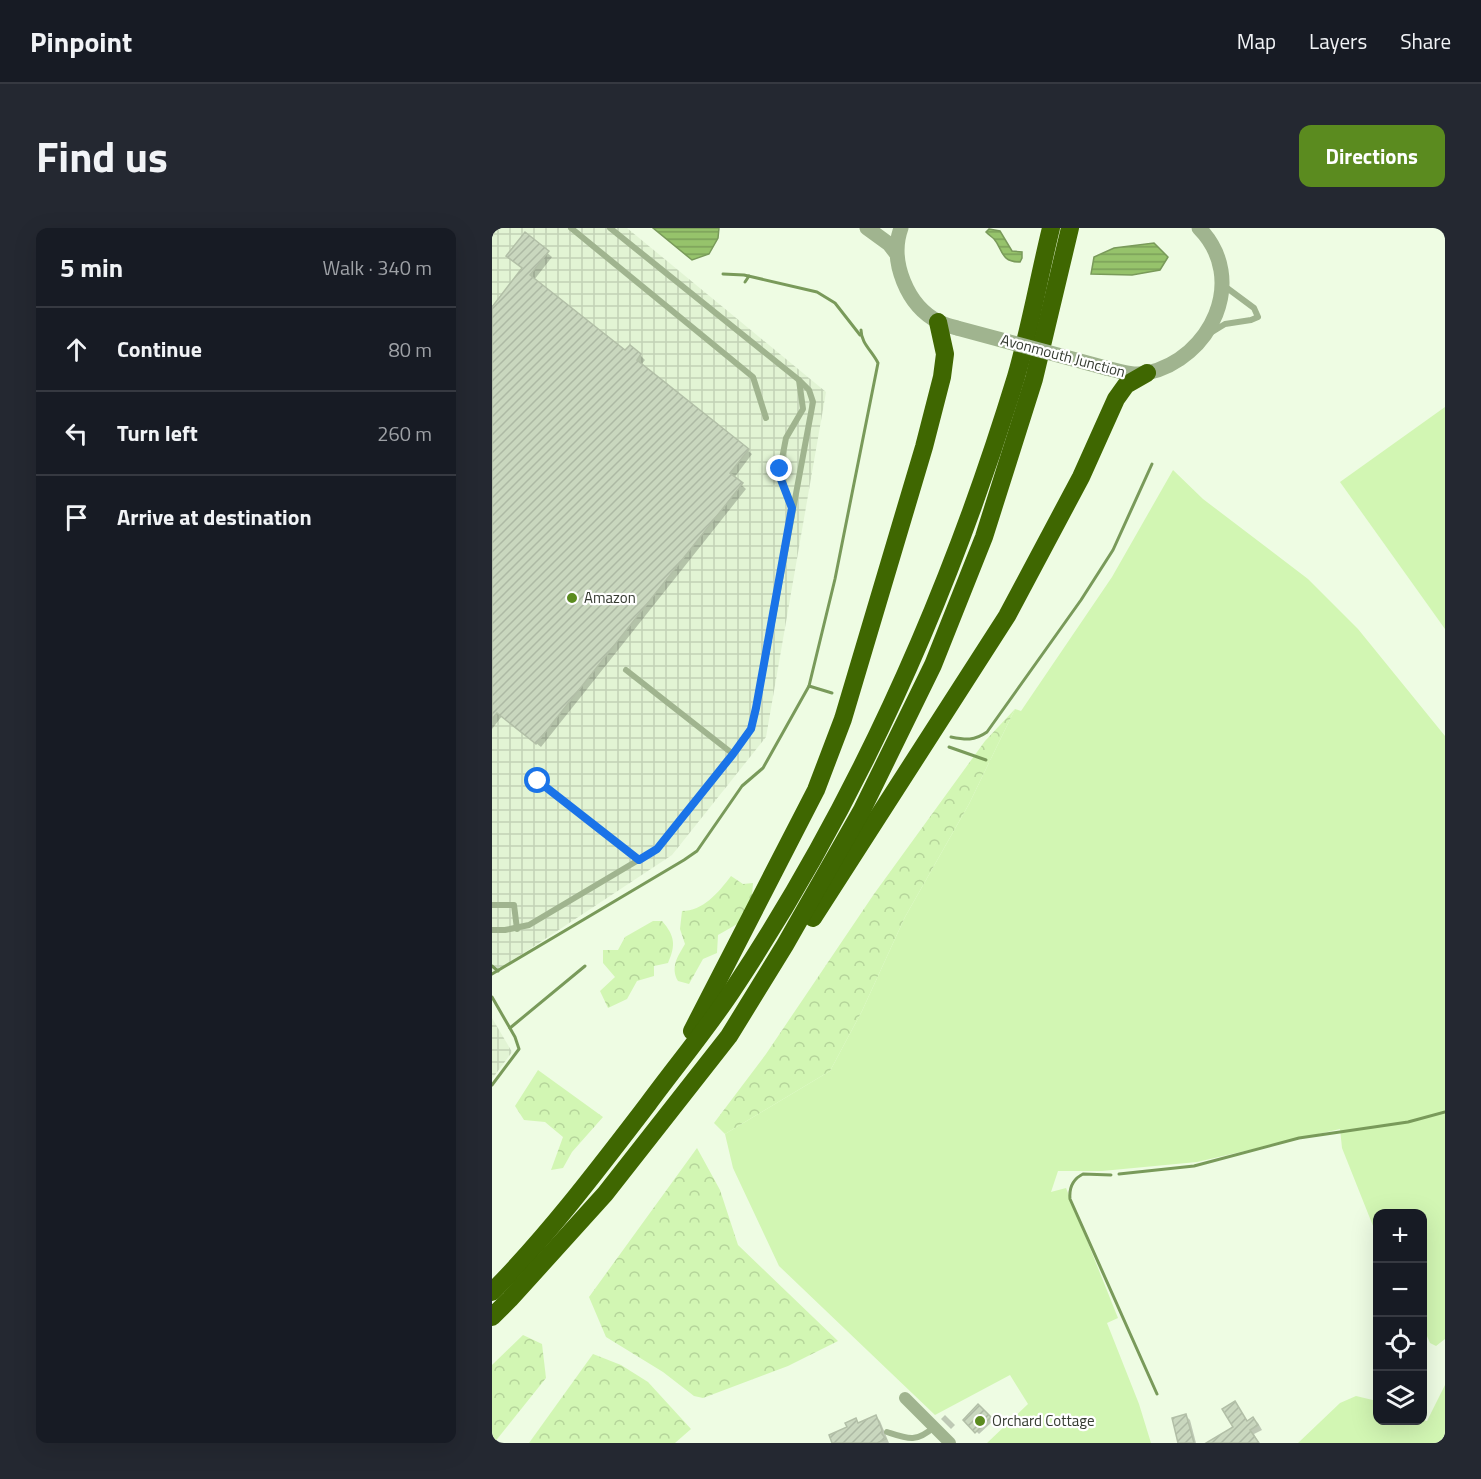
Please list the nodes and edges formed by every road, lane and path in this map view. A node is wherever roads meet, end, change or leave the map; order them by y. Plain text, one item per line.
1 (571, 228) edge
2 (609, 228) edge
3 (867, 228) edge
4 (901, 228) edge
5 (1051, 228) edge
6 (1070, 228) edge
7 (1199, 228) edge
8 (896, 253) junction
9 (1222, 285) junction
10 (938, 322) junction
11 (1204, 336) junction
12 (1147, 373) junction
13 (799, 380) junction
14 (766, 418) dead end
15 (792, 508) junction
16 (626, 670) dead end
17 (733, 754) junction
18 (538, 781) dead end
19 (639, 860) junction
20 (492, 905) edge
21 (517, 929) junction
22 (492, 930) edge
23 (729, 1036) junction
24 (668, 1078) junction
25 (492, 1292) edge
26 (492, 1317) edge
27 (905, 1398) dead end
28 (934, 1427) junction
29 (887, 1432) dead end
30 (950, 1443) edge

1 - 14 lane
2 - 13 lane
3 - 8 street
4 - 8 street, Avonmouth Junction
5 - 24 highway
6 - 23 highway
7 - 9 street, Avonmouth Junction
8 - 10 street, Avonmouth Junction
9 - 11 street, Avonmouth Junction
9 - 11 lane
10 - 12 street, Avonmouth Junction, bridge
10 - 24 highway
11 - 12 street, Avonmouth Junction
12 - 23 highway
13 - 15 lane
13 - 15 lane
15 - 17 lane
16 - 17 lane
17 - 19 lane
18 - 19 lane
19 - 21 lane
20 - 21 lane
21 - 22 lane
23 - 26 highway
24 - 25 highway
27 - 28 street
28 - 29 lane
28 - 30 street

